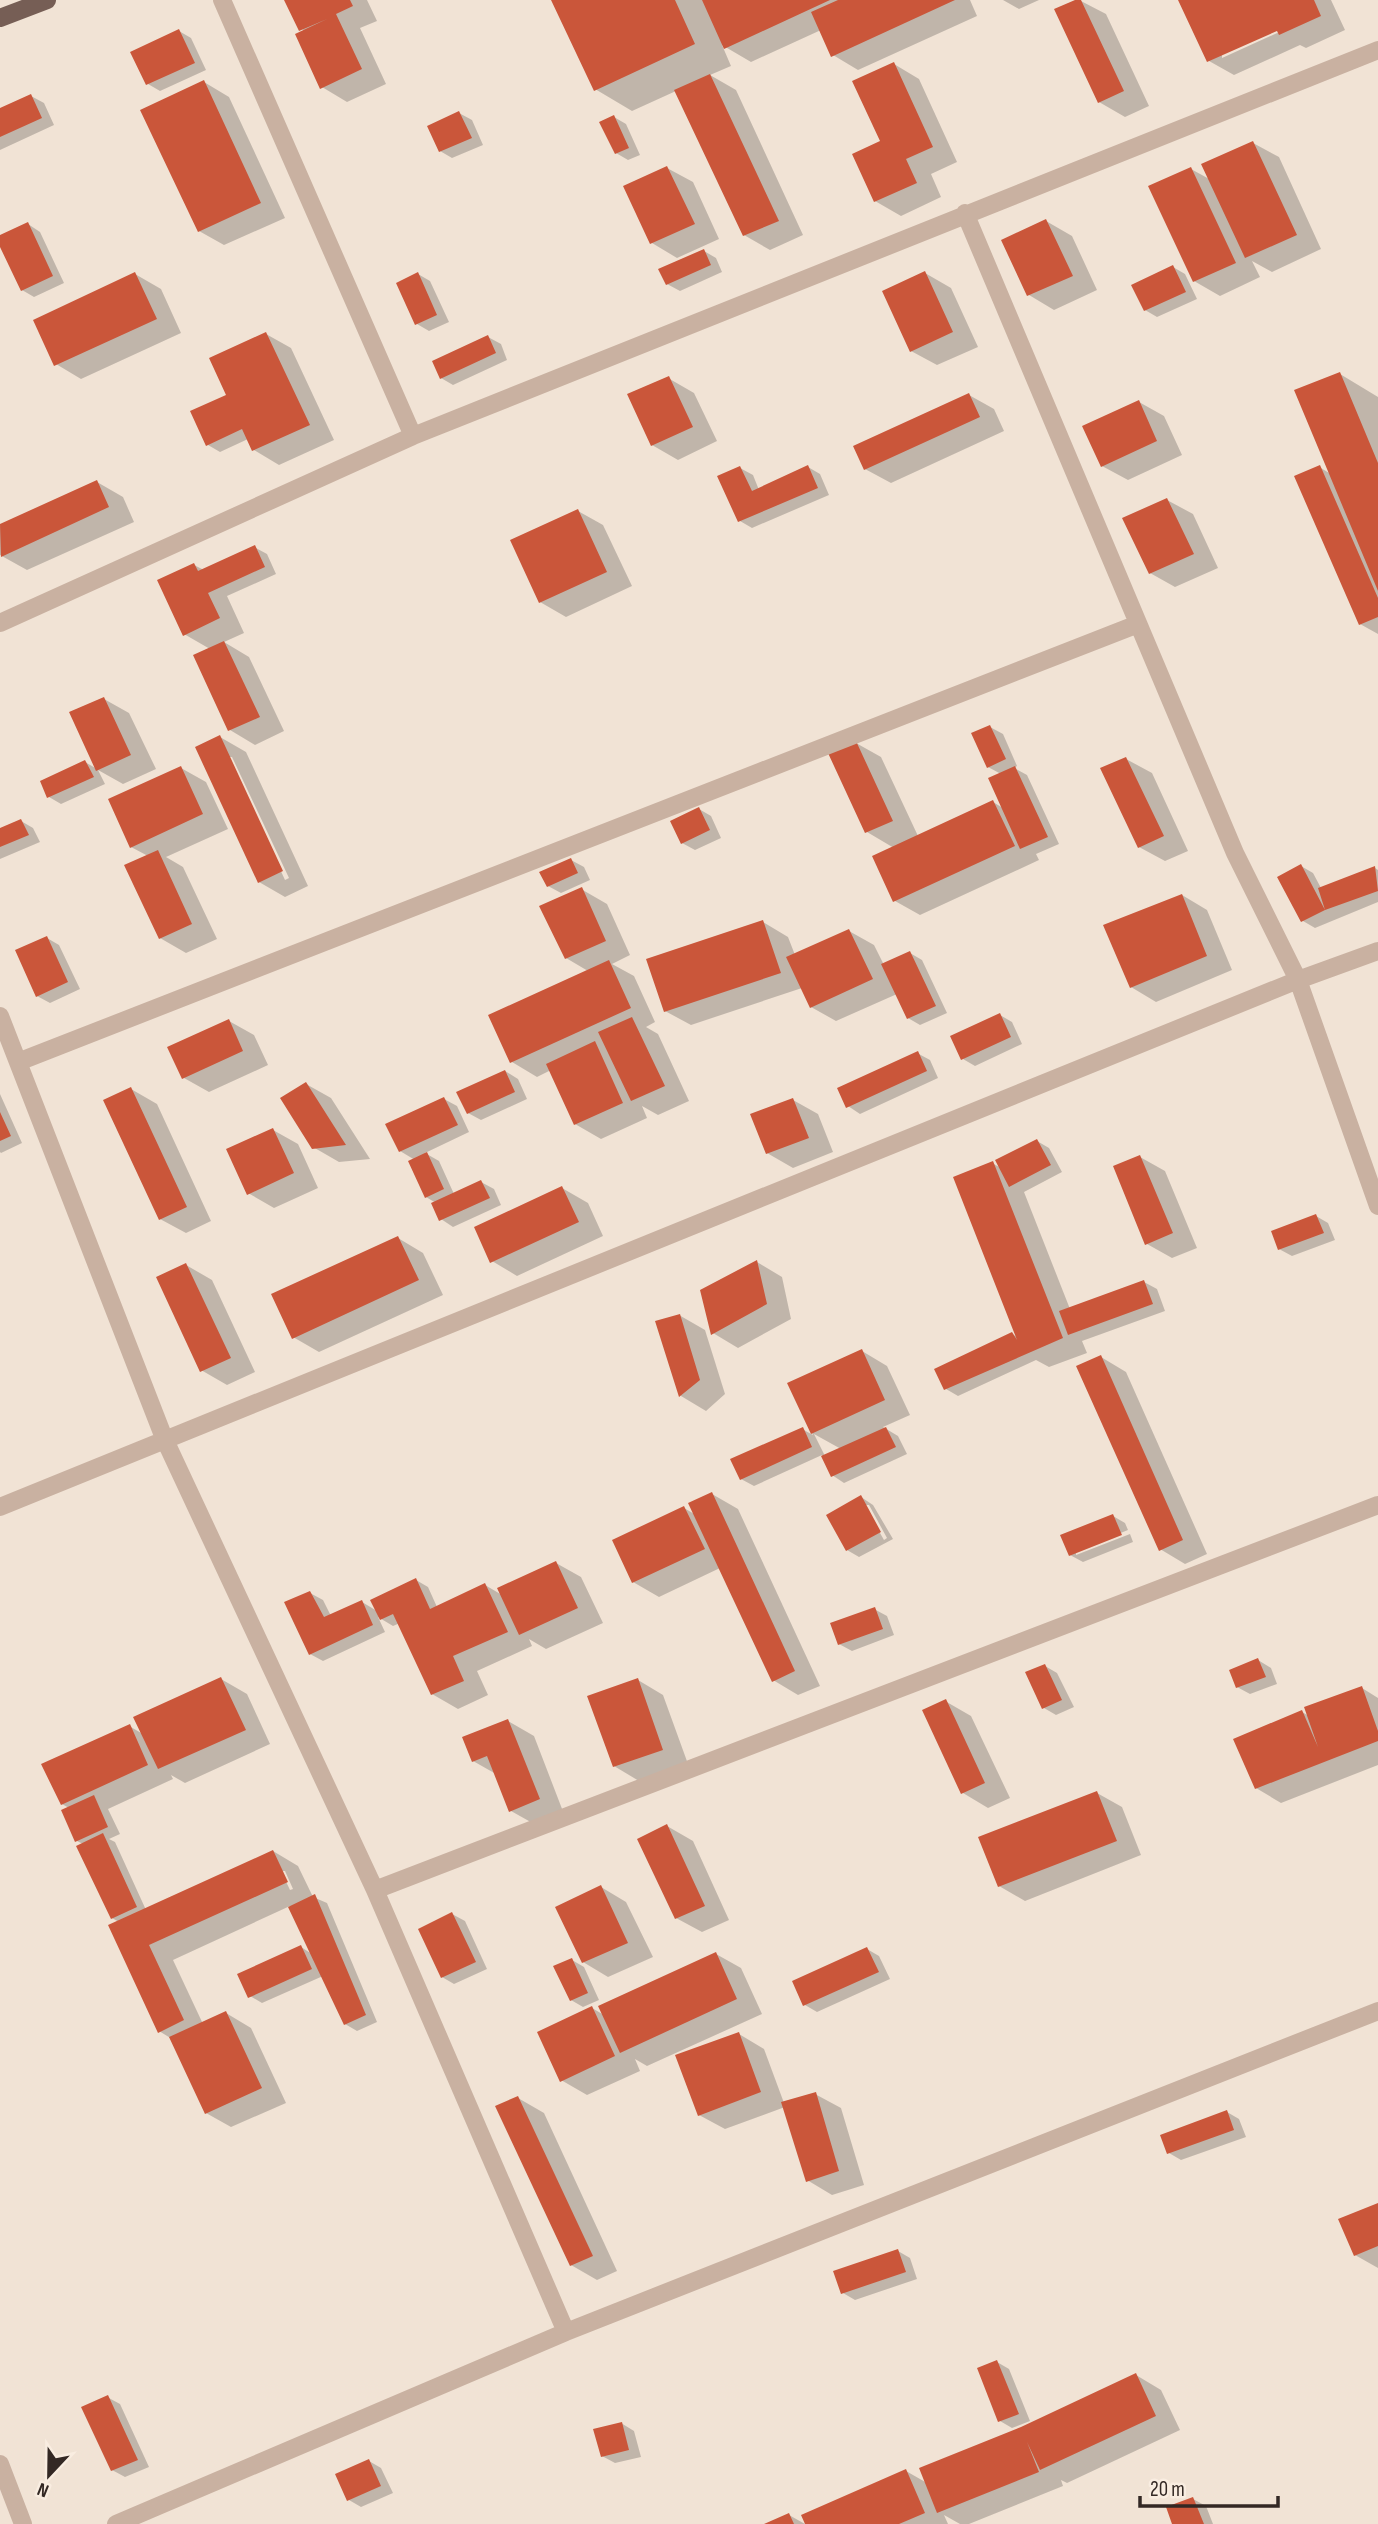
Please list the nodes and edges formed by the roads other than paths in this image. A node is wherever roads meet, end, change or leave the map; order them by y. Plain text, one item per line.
1 (47, 0) edge
2 (222, 0) edge
3 (0, 18) edge
4 (1378, 50) edge
5 (965, 212) junction
6 (413, 436) junction
7 (0, 623) edge
8 (1138, 624) junction
9 (1378, 951) edge
10 (1298, 980) junction
11 (0, 1016) edge
12 (18, 1062) junction
13 (1378, 1206) edge
14 (164, 1438) junction
15 (1378, 1505) edge
16 (0, 1507) edge
17 (375, 1890) junction
18 (1378, 2011) edge
19 (566, 2332) junction
20 (0, 2464) edge
21 (23, 2524) edge
22 (116, 2524) edge

1 - 3 main road
2 - 6 street
4 - 5 street
5 - 6 street
5 - 8 street
6 - 7 street
8 - 10 street
8 - 12 street
9 - 10 street
10 - 13 street
10 - 14 street
11 - 12 street
12 - 14 street
14 - 16 street
14 - 17 street
15 - 17 street
17 - 19 street
18 - 19 street
19 - 22 street
20 - 21 street

